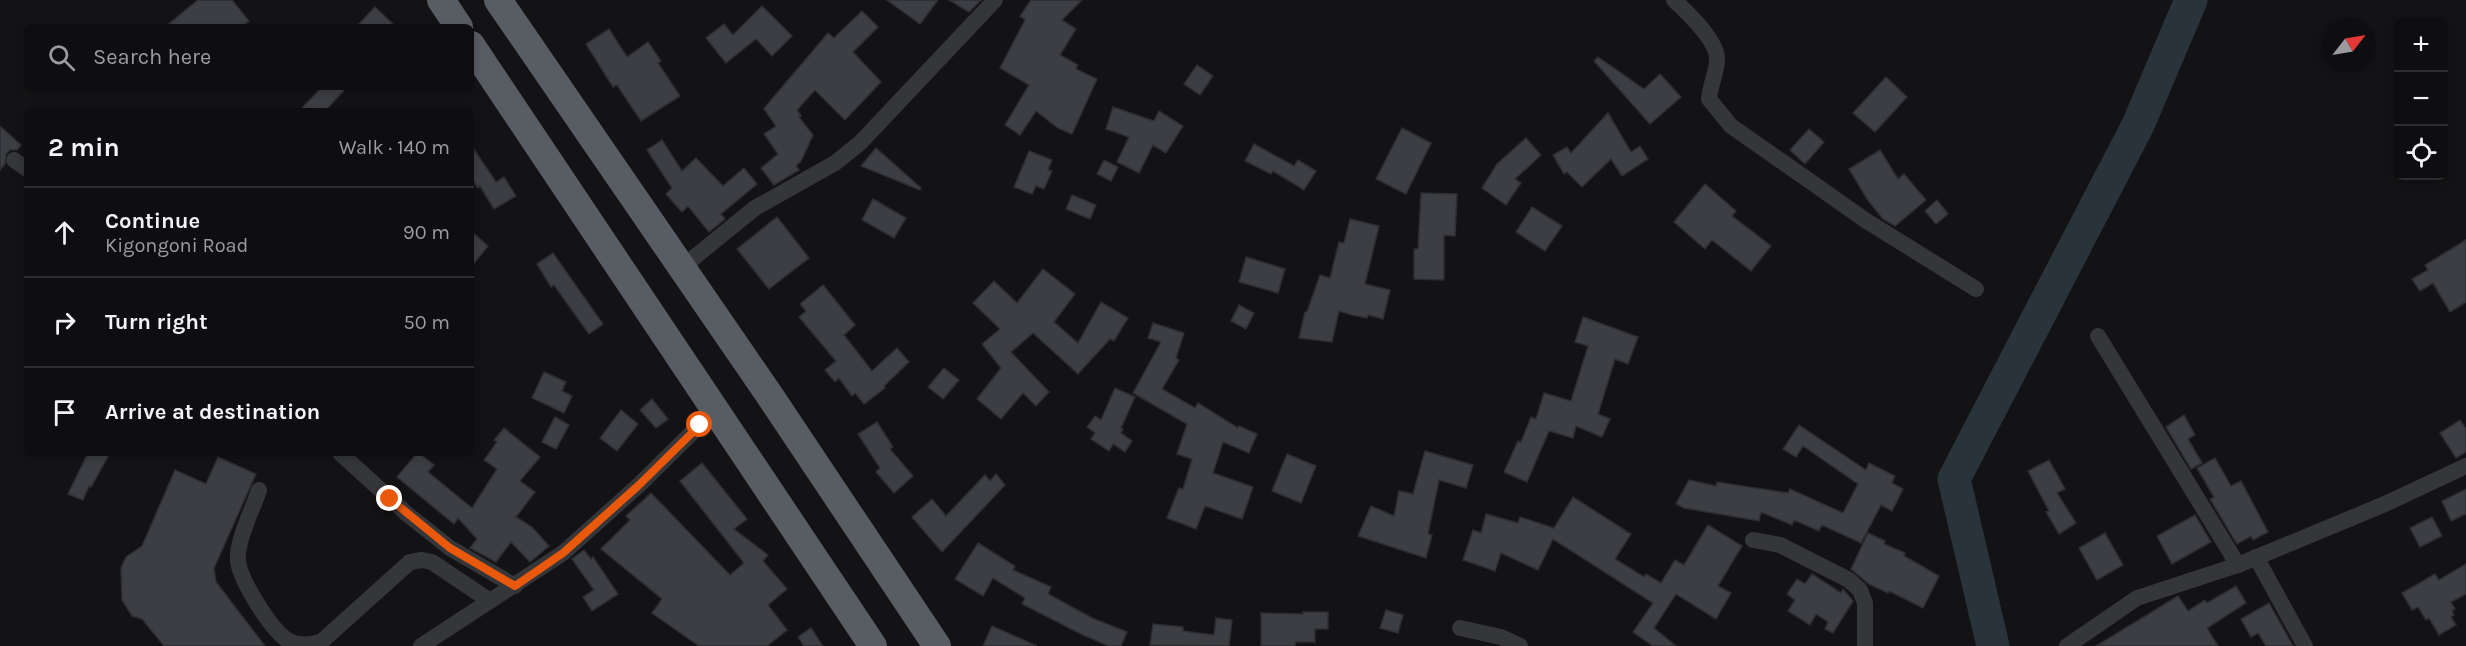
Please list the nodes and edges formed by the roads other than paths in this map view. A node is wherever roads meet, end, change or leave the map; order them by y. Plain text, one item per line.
1 (441, 0) edge
2 (498, 0) edge
3 (995, 0) edge
4 (1674, 0) edge
5 (457, 24) edge
6 (474, 49) edge
7 (680, 268) junction
8 (1976, 289) dead end
9 (2098, 336) dead end
10 (715, 410) junction
11 (343, 456) edge
12 (2466, 466) edge
13 (259, 490) dead end
14 (1753, 540) dead end
15 (2256, 557) junction
16 (2238, 565) junction
17 (515, 586) junction
18 (490, 601) junction
19 (1460, 628) dead end
20 (421, 646) edge
21 (873, 646) edge
22 (937, 646) edge
23 (1520, 646) edge
24 (1865, 646) edge
25 (2067, 646) edge
26 (2305, 646) edge

1 - 5 highway
2 - 7 highway
3 - 7 street
4 - 8 street
6 - 10 highway
7 - 22 highway
9 - 16 street
10 - 17 street
10 - 21 highway
11 - 17 street
12 - 15 street
13 - 18 street
14 - 24 street
15 - 16 street
15 - 26 street
16 - 25 street
17 - 18 street
18 - 20 street
19 - 23 street

